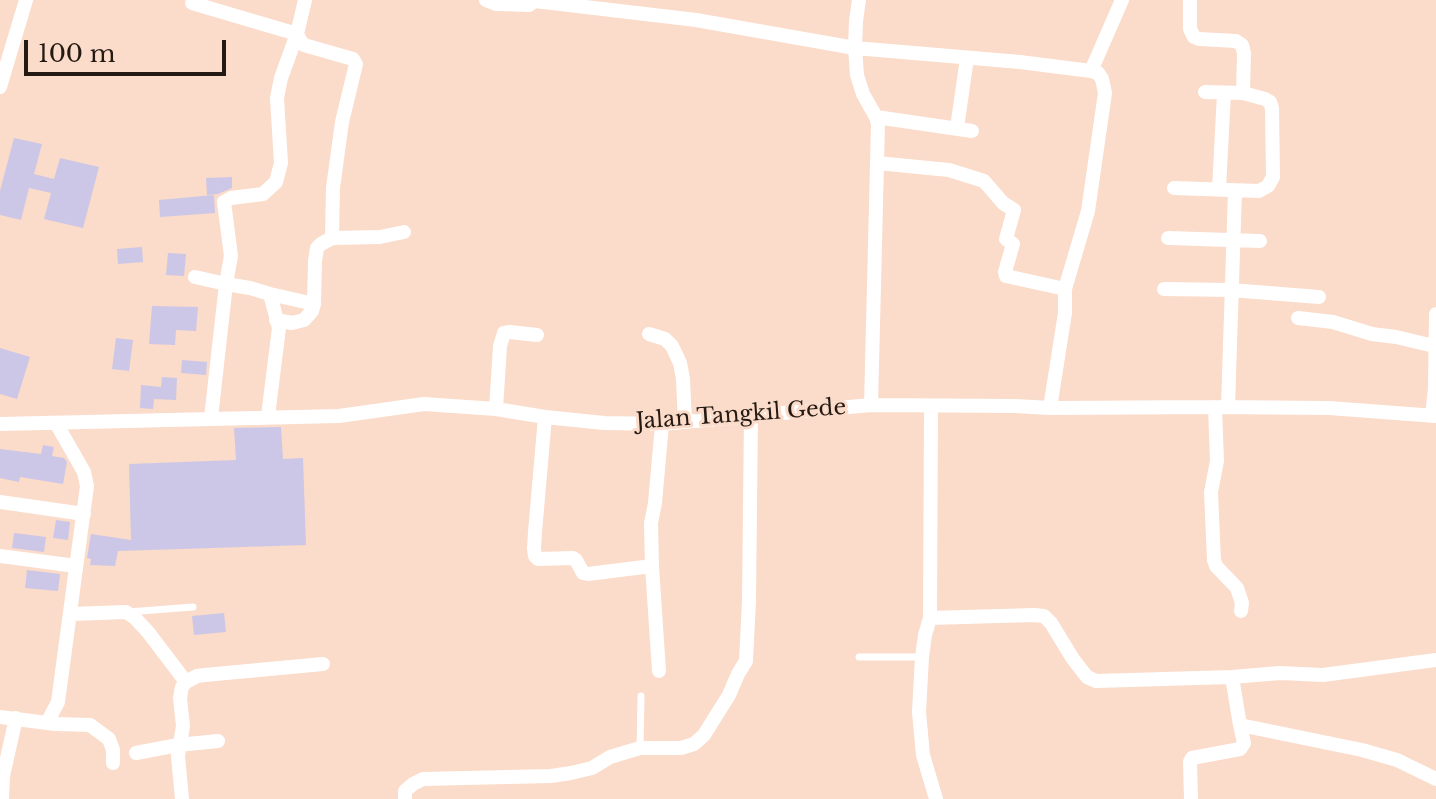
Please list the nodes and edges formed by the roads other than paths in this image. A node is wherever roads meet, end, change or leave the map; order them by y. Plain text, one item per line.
1 (26, 0) edge
2 (305, 0) edge
3 (486, 0) edge
4 (859, 0) edge
5 (1122, 0) edge
6 (1190, 0) edge
7 (192, 3) dead end
8 (297, 34) junction
9 (855, 48) junction
10 (967, 58) junction
11 (1091, 71) junction
12 (0, 87) edge
13 (1205, 92) dead end
14 (1224, 93) junction
15 (1243, 93) junction
16 (876, 117) junction
17 (957, 128) junction
18 (972, 131) dead end
19 (877, 163) junction
20 (1174, 188) dead end
21 (1219, 189) junction
22 (1235, 191) junction
23 (404, 232) dead end
24 (332, 238) junction
25 (1168, 238) dead end
26 (1234, 240) junction
27 (1260, 241) dead end
28 (195, 277) dead end
29 (226, 284) junction
30 (1065, 289) junction
31 (1164, 289) dead end
32 (1231, 290) junction
33 (270, 294) junction
34 (1319, 297) dead end
35 (314, 304) junction
36 (1436, 314) edge
37 (1298, 318) dead end
38 (276, 320) junction
39 (649, 334) dead end
40 (537, 335) dead end
41 (1434, 346) edge
42 (871, 405) junction
43 (931, 406) junction
44 (1222, 407) junction
45 (1050, 408) junction
46 (496, 409) junction
47 (268, 416) junction
48 (751, 416) junction
49 (1434, 416) edge
50 (545, 417) junction
51 (211, 418) junction
52 (685, 422) junction
53 (56, 423) junction
54 (0, 424) edge
55 (662, 424) junction
56 (0, 502) edge
57 (84, 514) junction
58 (0, 556) edge
59 (76, 566) junction
60 (652, 566) junction
61 (193, 607) dead end
62 (1241, 611) dead end
63 (126, 612) junction
64 (71, 614) junction
65 (930, 618) junction
66 (859, 657) dead end
67 (922, 657) junction
68 (1436, 660) edge
69 (323, 664) dead end
70 (659, 671) dead end
71 (1232, 677) junction
72 (186, 682) junction
73 (641, 696) dead end
74 (0, 717) edge
75 (16, 718) junction
76 (47, 723) junction
77 (1240, 725) junction
78 (218, 741) dead end
79 (178, 745) junction
80 (640, 748) junction
81 (136, 753) dead end
82 (113, 763) dead end
83 (1436, 779) edge
84 (2, 799) edge
85 (182, 799) edge
86 (405, 799) edge
87 (936, 799) edge
88 (1191, 799) edge

1 - 12 street
2 - 8 street
3 - 9 street
4 - 9 street
5 - 11 street
6 - 15 street
7 - 8 street
8 - 24 street
8 - 29 street
9 - 10 street
9 - 16 street
10 - 11 street
10 - 17 street
11 - 30 street
13 - 14 street
14 - 15 street
14 - 21 street
15 - 22 street
16 - 17 street
16 - 19 street
17 - 18 street
19 - 30 street
19 - 42 street
20 - 21 street
21 - 22 street
22 - 26 street
23 - 24 street
24 - 35 street
25 - 26 street
26 - 27 street
26 - 32 street
28 - 29 street
29 - 33 street
29 - 51 street
30 - 45 street
31 - 32 street
32 - 34 street
32 - 44 street
33 - 35 street
33 - 38 street
35 - 38 street
36 - 41 street
37 - 41 street
38 - 47 street
39 - 52 street
40 - 46 street
41 - 49 street
42 - 43 street, Jalan Tangkil Gede
42 - 48 street, Jalan Tangkil Gede
43 - 45 street, Jalan Tangkil Gede
43 - 65 street
44 - 45 street, Jalan Tangkil Gede
44 - 49 street, Jalan Tangkil Gede
44 - 62 street
46 - 47 street, Jalan Tangkil Gede
46 - 50 street, Jalan Tangkil Gede
47 - 51 street, Jalan Tangkil Gede
48 - 52 street, Jalan Tangkil Gede
48 - 80 street
50 - 55 street, Jalan Tangkil Gede
50 - 60 street
51 - 53 street, Jalan Tangkil Gede
52 - 55 street, Jalan Tangkil Gede
53 - 54 street, Jalan Tangkil Gede
53 - 57 street
55 - 60 street
56 - 57 street
57 - 59 street
58 - 59 street
59 - 64 street
60 - 70 street
61 - 63 lane
63 - 64 street
63 - 72 street
64 - 76 street
65 - 67 street
65 - 71 street
66 - 67 lane
67 - 87 street
68 - 71 street
69 - 72 street
71 - 77 street
72 - 79 street
73 - 80 lane
74 - 75 street
75 - 76 street
75 - 84 street
76 - 82 street
77 - 83 street
77 - 88 street
78 - 79 street
79 - 81 street
79 - 85 street
80 - 86 street

